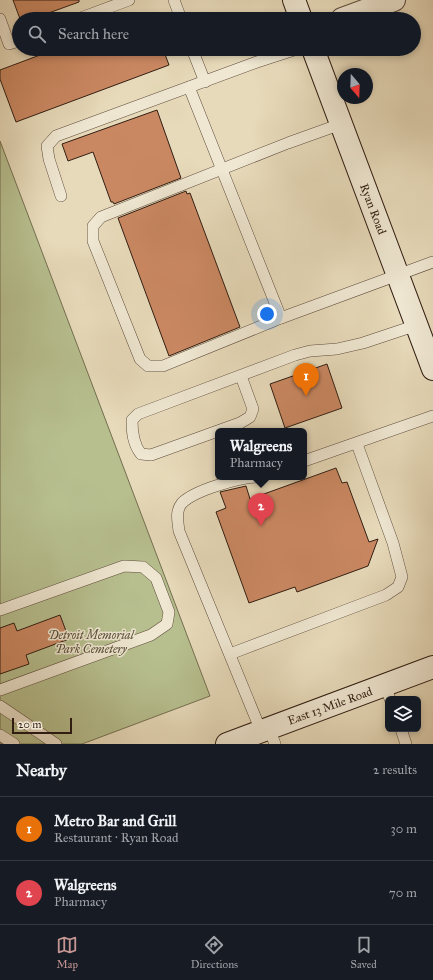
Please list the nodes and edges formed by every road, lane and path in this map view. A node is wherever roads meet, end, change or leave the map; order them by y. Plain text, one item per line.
1 (129, 0) edge
2 (174, 0) edge
3 (294, 0) edge
4 (394, 0) edge
5 (97, 12) edge
6 (178, 12) edge
7 (298, 12) edge
8 (361, 12) edge
9 (0, 19) edge
10 (12, 43) edge
11 (195, 56) edge
12 (276, 56) edge
13 (315, 56) edge
14 (204, 82) junction
15 (189, 87) junction
16 (341, 124) junction
17 (222, 170) junction
18 (61, 196) dead end
19 (433, 262) edge
20 (398, 275) junction
21 (281, 318) junction
22 (417, 325) junction
23 (431, 355) edge
24 (241, 376) junction
25 (433, 416) edge
26 (226, 428) edge
27 (215, 432) edge
28 (357, 444) junction
29 (307, 460) edge
30 (238, 480) edge
31 (0, 610) edge
32 (230, 654) junction
33 (433, 667) edge
34 (0, 690) edge
35 (388, 692) edge
36 (0, 706) edge
37 (402, 732) edge
38 (268, 734) edge
39 (0, 735) edge
40 (14, 744) edge
41 (56, 744) edge
42 (227, 744) edge
43 (406, 744) edge

1 - 5 lane
2 - 6 lane
3 - 7 main road
4 - 8 main road
9 - 10 lane
11 - 14 lane
12 - 14 lane
13 - 16 main road, Ryan Road
14 - 15 lane
15 - 17 lane
15 - 18 lane
16 - 17 lane
16 - 20 main road, Ryan Road
17 - 21 lane
17 - 21 lane
19 - 20 lane
20 - 21 lane
20 - 22 main road, Ryan Road
22 - 23 main road, Ryan Road
22 - 24 lane
24 - 26 lane
24 - 27 lane
25 - 28 lane
28 - 29 lane
28 - 32 lane
30 - 32 lane
31 - 34 lane
32 - 38 lane
33 - 35 main road, East 13 Mile Road
35 - 38 main road, East 13 Mile Road
36 - 41 lane
37 - 43 lane
38 - 42 main road, East 13 Mile Road
39 - 40 lane

